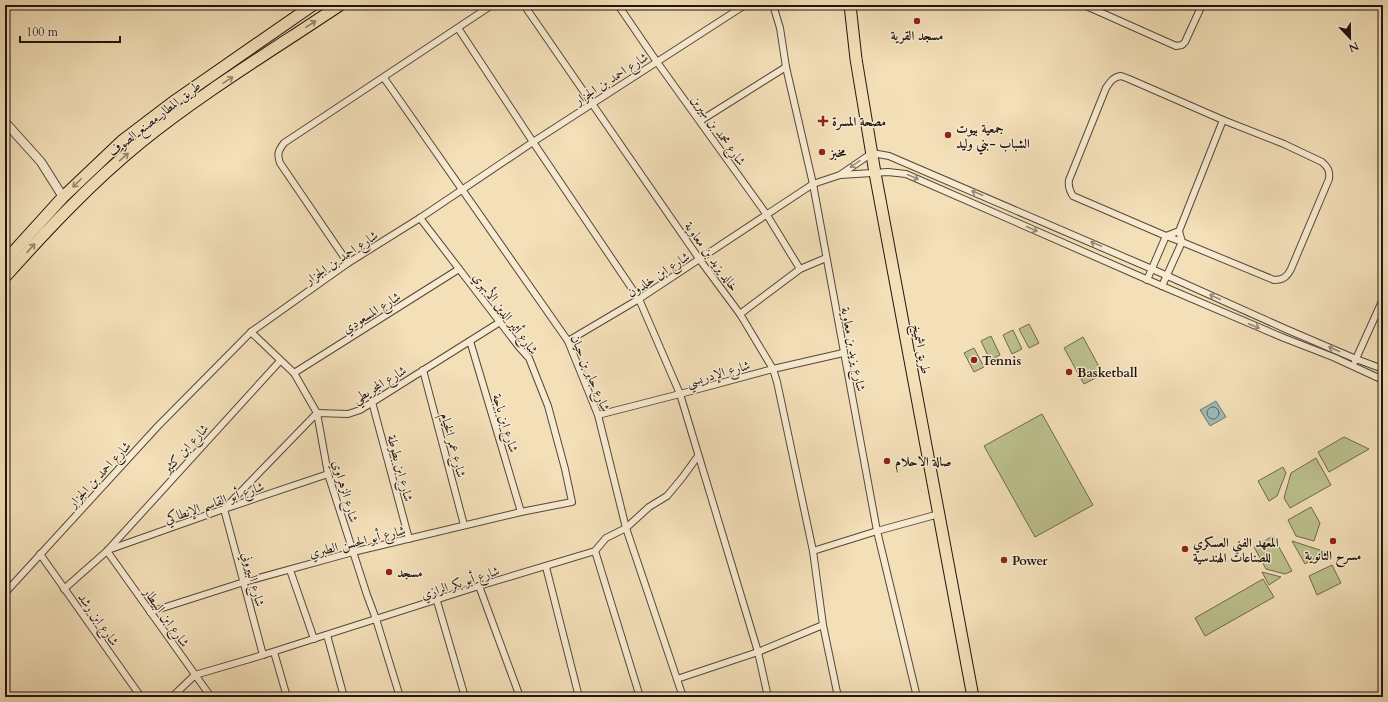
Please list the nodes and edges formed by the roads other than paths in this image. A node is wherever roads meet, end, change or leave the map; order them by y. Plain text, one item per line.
1 (313, 5) edge
2 (340, 5) edge
3 (492, 5) edge
4 (524, 5) edge
5 (618, 5) edge
6 (745, 5) edge
7 (773, 5) edge
8 (850, 5) edge
9 (1084, 5) edge
10 (1202, 5) edge
11 (458, 28) junction
12 (656, 62) junction
13 (786, 67) junction
14 (384, 78) junction
15 (592, 103) junction
16 (1222, 120) junction
17 (700, 121) junction
18 (5, 122) edge
19 (533, 142) junction
20 (872, 153) junction
21 (875, 173) junction
22 (840, 175) junction
23 (813, 184) junction
24 (461, 190) junction
25 (62, 197) junction
26 (767, 215) junction
27 (420, 218) junction
28 (1179, 232) junction
29 (1166, 236) junction
30 (1182, 242) junction
31 (826, 258) junction
32 (700, 260) junction
33 (5, 261) edge
34 (348, 264) junction
35 (1152, 268) junction
36 (459, 269) junction
37 (800, 269) junction
38 (1167, 275) junction
39 (5, 277) edge
40 (1147, 280) junction
41 (1162, 286) junction
42 (639, 299) junction
43 (1383, 299) edge
44 (740, 314) junction
45 (500, 322) junction
46 (251, 332) junction
47 (470, 341) junction
48 (568, 341) junction
49 (843, 353) junction
50 (1356, 359) junction
51 (280, 361) junction
52 (1352, 367) junction
53 (773, 369) junction
54 (1383, 369) edge
55 (423, 370) junction
56 (294, 373) junction
57 (1383, 380) edge
58 (680, 394) junction
59 (372, 402) junction
60 (317, 413) junction
61 (598, 415) junction
62 (698, 456) junction
63 (328, 474) junction
64 (572, 502) joint
65 (224, 509) junction
66 (521, 512) junction
67 (939, 514) junction
68 (464, 525) junction
69 (626, 528) junction
70 (877, 531) junction
71 (409, 539) junction
72 (107, 551) junction
73 (595, 551) junction
74 (813, 551) junction
75 (353, 552) junction
76 (40, 554) junction
77 (546, 567) junction
78 (290, 570) junction
79 (244, 582) junction
80 (479, 586) junction
81 (64, 589) junction
82 (5, 593) edge
83 (437, 601) junction
84 (150, 612) junction
85 (376, 620) junction
86 (823, 625) junction
87 (327, 635) junction
88 (314, 639) junction
89 (274, 652) junction
90 (758, 652) junction
91 (263, 655) junction
92 (195, 674) junction
93 (677, 679) junction
94 (141, 697) edge
95 (172, 697) edge
96 (210, 697) edge
97 (287, 697) edge
98 (344, 697) edge
99 (400, 697) edge
100 (465, 697) edge
101 (520, 697) edge
102 (579, 697) edge
103 (640, 697) edge
104 (682, 697) edge
105 (768, 697) edge
106 (838, 697) edge
107 (917, 697) edge
108 (973, 697) edge

1 -> 25 highway, طريق المطار مصنع الصوف
39 -> 2 highway, طريق المطار مصنع الصوف
3 - 11 street
4 - 15 street, خالد يزيد بن معاوية
5 - 12 street, شارع محمد بن سيرين
6 - 12 street, شارع احمد بن الجزار
7 - 13 street, شارع يزيد بن معاوية
8 - 20 highway, طريق اشميخ
9 - 10 street
11 - 14 street
11 - 19 street
12 - 15 street, شارع احمد بن الجزار
12 - 17 street, شارع محمد بن سيرين
13 - 17 street
13 - 23 street, شارع يزيد بن معاوية
14 - 24 street, شارع جابر بن حيان
14 - 34 street
15 - 19 street, شارع احمد بن الجزار
15 - 32 street, خالد يزيد بن معاوية
16 - 28 street
16 - 29 street
16 - 30 street
17 - 26 street, شارع محمد بن سيرين
18 - 25 street
19 - 24 street, شارع احمد بن الجزار
19 - 42 street
20 - 21 highway, طريق اشميخ
20 -> 22 street
35 -> 20 street
21 - 22 street
21 -> 40 street
21 - 67 highway, طريق اشميخ
22 - 23 street, شارع ابن خلدون
23 - 26 street, شارع ابن خلدون
23 - 31 street, شارع يزيد بن معاوية
24 - 27 street, شارع احمد بن الجزار
24 - 48 street, شارع جابر بن حيان
25 - 33 highway, طريق المطار مصنع الصوف
26 - 32 street, شارع ابن خلدون
26 - 37 street, شارع محمد بن سيرين
27 - 34 street, شارع احمد بن الجزار
27 - 36 street, شارع أثير الدين الأبهري
28 - 29 street
28 - 30 street
29 - 30 street
29 - 35 street
30 - 38 street
31 - 37 street
31 - 49 street, شارع يزيد بن معاوية
32 - 42 street, شارع ابن خلدون
32 - 44 street, خالد يزيد بن معاوية
34 - 46 street, شارع احمد بن الجزار
35 - 38 street
35 - 40 street
36 - 45 street, شارع أثير الدين الأبهري
36 - 56 street, شارع المسعودي
37 - 44 street
38 - 41 street
50 -> 38 street
40 - 41 street
41 -> 52 street
42 - 48 street, شارع ابن خلدون
42 - 58 street
43 - 50 street
44 - 53 street, خالد يزيد بن معاوية
45 - 47 street, شارع المجريطي
45 - 64 street, شارع أثير الدين الأبهري
46 - 51 street, شارع الزهراوي
46 - 76 street, شارع احمد بن الجزار
47 - 55 street, شارع المجريطي
47 - 66 street, شارع ابن باجة
48 - 61 street, شارع جابر بن حيان
49 - 53 street, شارع الإدريسي
49 - 70 street, شارع يزيد بن معاوية
50 - 52 street
50 - 54 street
51 - 56 street, شارع الزهراوي
51 - 72 street, شارع ابن كثير
52 - 57 street
53 - 58 street, شارع الإدريسي
53 - 74 street, خالد يزيد بن معاوية
55 - 59 street, شارع المجريطي
55 - 68 street, شارع عمر الخيام
56 - 60 street, شارع الزهراوي
58 - 61 street, شارع الإدريسي
58 - 62 street
59 - 60 street, شارع المجريطي
59 - 71 street, شارع ابن بطوطة
60 - 63 street, شارع الزهراوي
60 - 65 street
61 - 69 street, شارع جابر بن حيان
62 - 69 street, شارع أبو بكر الرازي
62 - 90 street
63 - 65 street, شارع أبو القاسم الإنطاكي
63 - 75 street, شارع الزهراوي
64 - 66 street, شارع أبو الحسن الطبري
65 - 72 street, شارع أبو القاسم الإنطاكي
65 - 79 street, شارع البيروني
66 - 68 street, شارع أبو الحسن الطبري
67 - 70 street
67 - 108 highway, طريق اشميخ
68 - 71 street, شارع أبو الحسن الطبري
69 - 73 street, شارع أبو بكر الرازي
69 - 93 street, شارع جابر بن حيان
70 - 74 street
70 - 107 street, شارع يزيد بن معاوية
71 - 75 street, شارع أبو الحسن الطبري
72 - 81 street, شارع ابن كثير
72 - 84 street, شارع ابن البيطار
73 - 77 street, شارع أبو بكر الرازي
73 - 103 street
74 - 86 street, خالد يزيد بن معاوية
75 - 78 street, شارع أبو الحسن الطبري
75 - 85 street, شارع الزهراوي
76 - 81 street, شارع ابن رشد
76 - 82 street, شارع احمد بن الجزار
77 - 80 street, شارع أبو بكر الرازي
77 - 102 street
78 - 79 street, شارع أبو الحسن الطبري
78 - 88 street
79 - 84 street, شارع أبو الحسن الطبري
79 - 91 street, شارع البيروني
80 - 83 street, شارع أبو بكر الرازي
80 - 101 street
81 - 94 street, شارع ابن رشد
83 - 85 street, شارع أبو بكر الرازي
83 - 100 street
84 - 92 street, شارع ابن البيطار
85 - 87 street, شارع أبو بكر الرازي
85 - 99 street, شارع الزهراوي
86 - 90 street
86 - 106 street, خالد يزيد بن معاوية
87 - 88 street, شارع أبو بكر الرازي
87 - 98 street
88 - 89 street, شارع أبو بكر الرازي
89 - 91 street, شارع أبو بكر الرازي
89 - 97 street
90 - 93 street
90 - 105 street
91 - 92 street, شارع أبو بكر الرازي
92 - 95 street
92 - 96 street, شارع ابن البيطار
93 - 104 street, شارع جابر بن حيان

